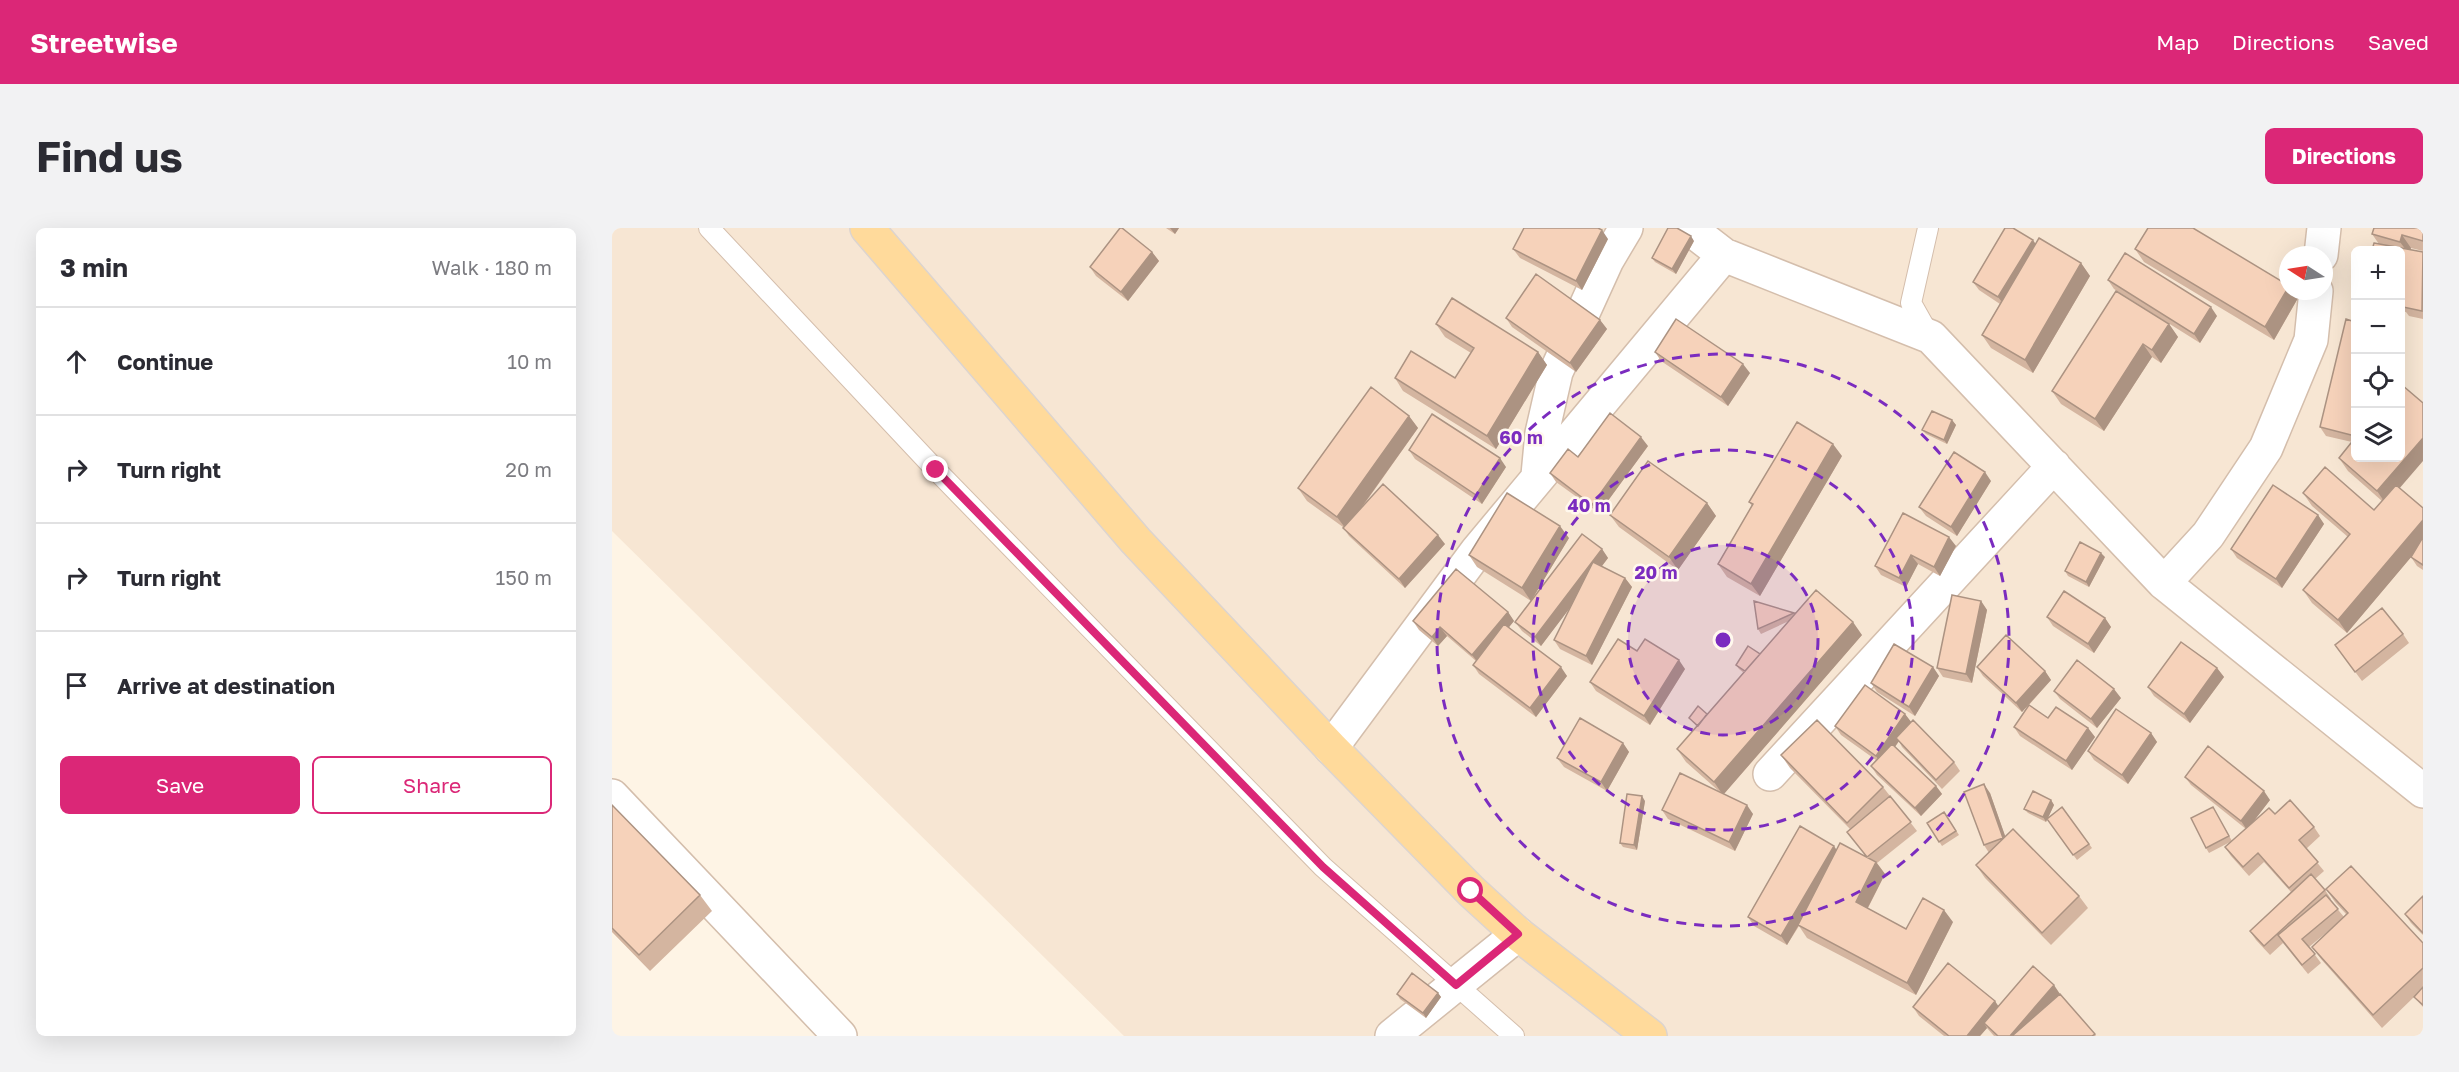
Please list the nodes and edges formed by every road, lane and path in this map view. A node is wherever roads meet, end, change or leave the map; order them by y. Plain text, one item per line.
1 (709, 228) edge
2 (867, 228) edge
3 (1626, 228) edge
4 (1689, 228) edge
5 (1928, 228) edge
6 (2324, 228) edge
7 (2322, 246) edge
8 (1724, 255) junction
9 (2315, 300) edge
10 (1931, 337) junction
11 (2054, 466) junction
12 (1538, 475) junction
13 (2164, 583) junction
14 (1331, 748) junction
15 (1770, 774) dead end
16 (2423, 790) edge
17 (612, 796) edge
18 (1518, 934) junction
19 (1456, 985) junction
20 (840, 1036) edge
21 (1392, 1036) edge
22 (1514, 1036) edge
23 (1650, 1036) edge

1 - 19 lane
2 - 14 main road
3 - 12 street
4 - 8 street
5 - 10 lane
6 - 7 street
8 - 10 street
8 - 12 street
9 - 13 street
10 - 11 street
11 - 13 street
11 - 15 street
12 - 14 street
13 - 16 street
14 - 18 main road
17 - 20 street
18 - 19 street
18 - 23 main road
19 - 21 street
19 - 22 lane

